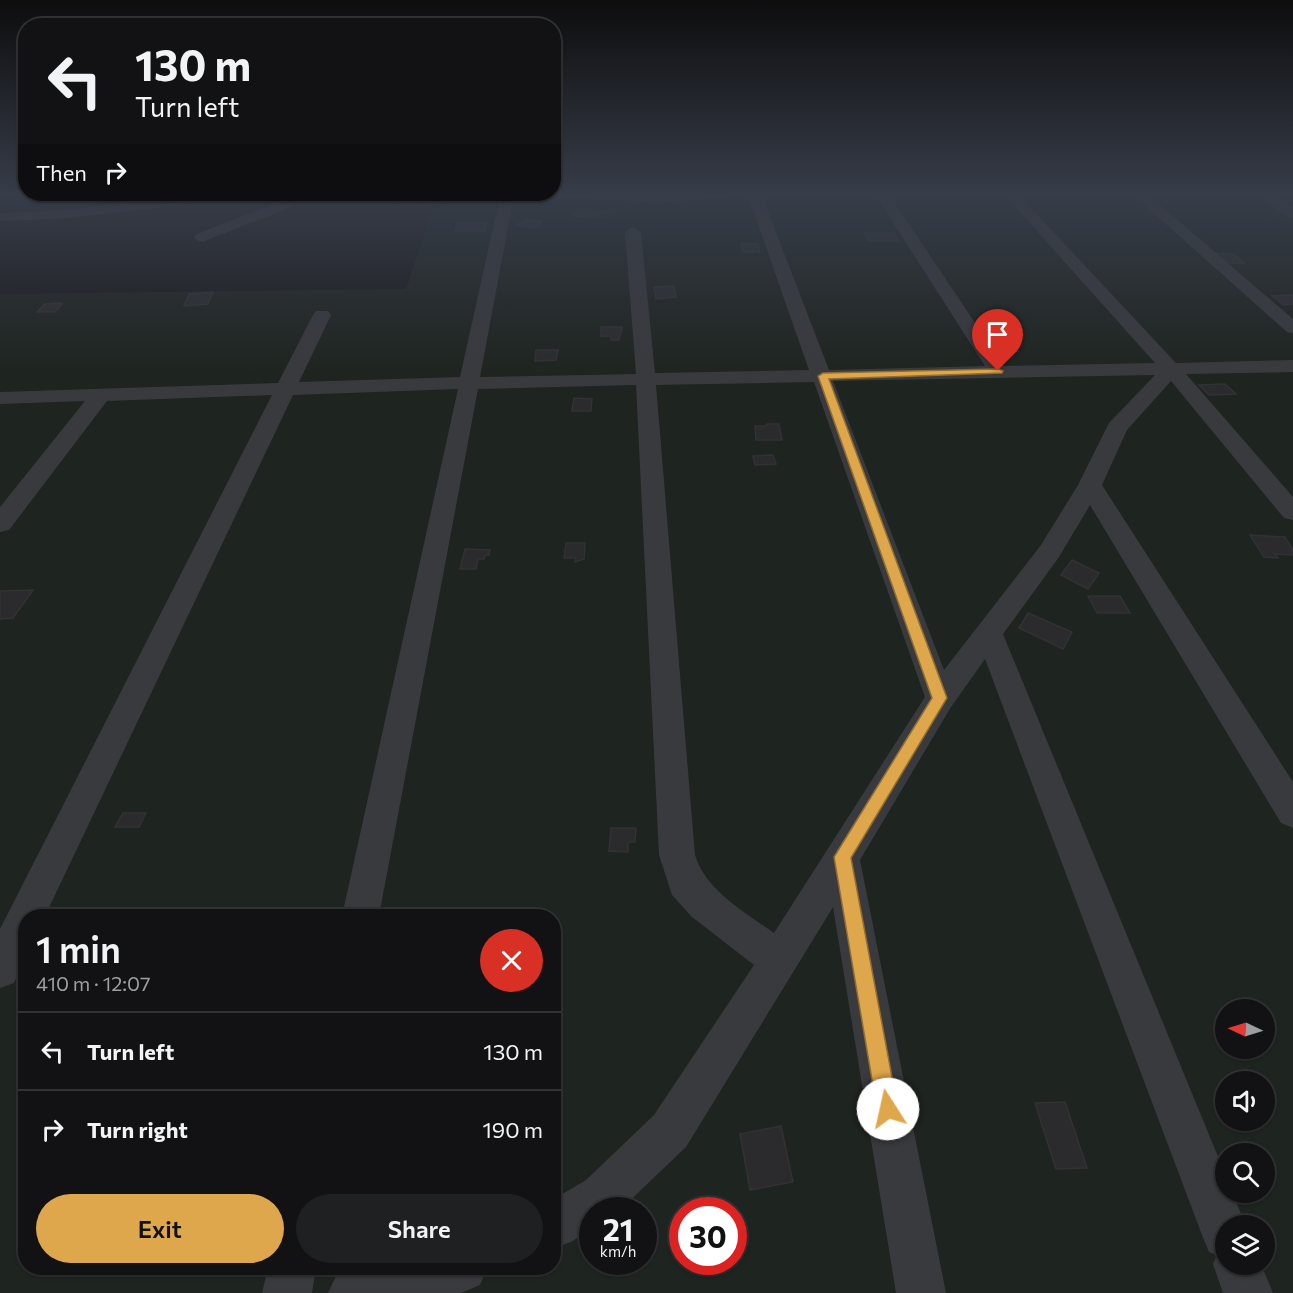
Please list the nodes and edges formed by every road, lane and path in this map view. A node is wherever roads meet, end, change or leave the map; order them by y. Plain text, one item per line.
1 (495, 253) edge
2 (635, 253) edge
3 (777, 253) edge
4 (921, 253) edge
5 (1065, 253) edge
6 (1207, 253) edge
7 (322, 315) dead end
8 (1293, 328) edge
9 (1293, 366) edge
10 (1171, 369) junction
11 (998, 371) junction
12 (823, 376) junction
13 (646, 379) junction
14 (467, 383) junction
15 (284, 389) junction
16 (99, 397) junction
17 (0, 398) edge
18 (1090, 484) junction
19 (1293, 512) edge
20 (0, 524) edge
21 (990, 635) junction
22 (940, 698) junction
23 (1293, 812) edge
24 (842, 857) junction
25 (30, 909) edge
26 (362, 909) edge
27 (18, 933) edge
28 (779, 961) junction
29 (0, 969) edge
30 (1218, 1215) edge
31 (561, 1221) edge
32 (290, 1275) edge
33 (445, 1275) edge
34 (1241, 1275) edge
35 (286, 1293) edge
36 (353, 1293) edge
37 (921, 1293) edge
38 (1248, 1293) edge

1 - 14 street
2 - 13 street
3 - 12 street
4 - 11 street
5 - 10 street
6 - 8 street
7 - 15 street
9 - 10 street
10 - 11 street
10 - 18 street
10 - 19 street
11 - 12 street
12 - 13 street
12 - 22 street
13 - 14 street
13 - 28 street
14 - 15 street
14 - 26 street
15 - 16 street
15 - 25 street
16 - 17 street
16 - 20 street
18 - 21 street
18 - 23 street
21 - 22 street
21 - 30 street
22 - 24 street
24 - 28 street
24 - 37 street
27 - 29 street
28 - 31 street
32 - 35 street
33 - 36 street
34 - 38 street

